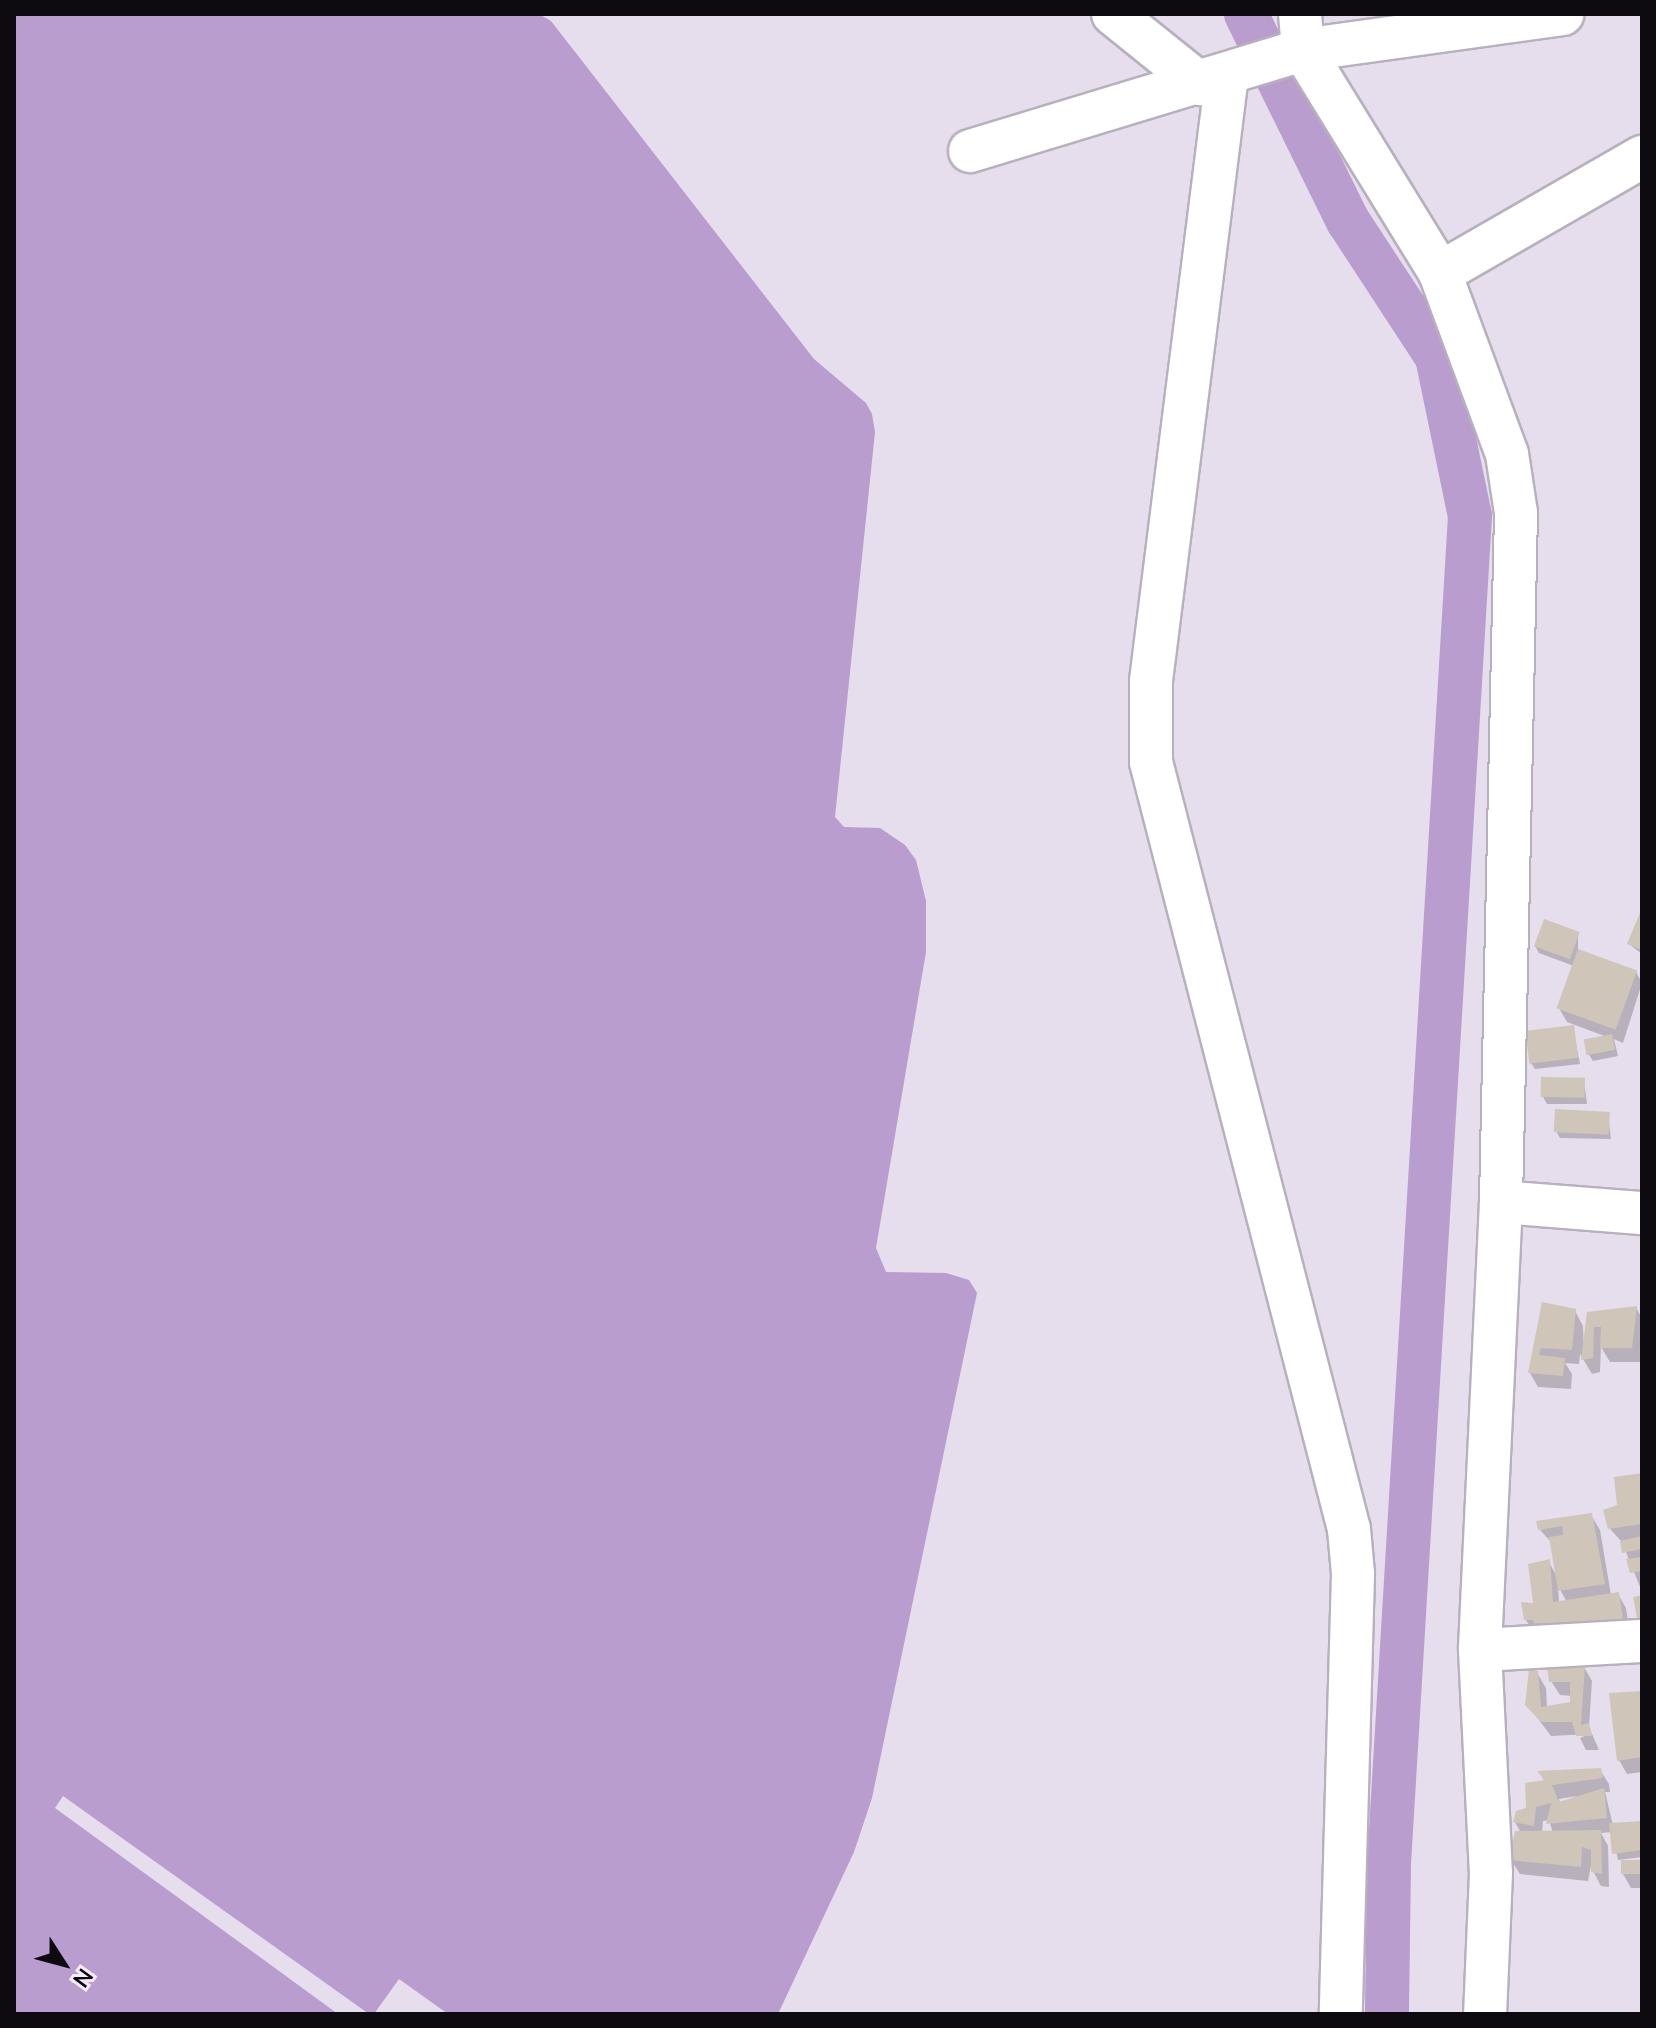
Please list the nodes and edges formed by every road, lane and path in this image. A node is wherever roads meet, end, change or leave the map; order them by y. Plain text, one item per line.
1 (1113, 14) edge
2 (1563, 14) edge
3 (1301, 32) edge
4 (1214, 80) junction
5 (970, 151) dead end
6 (1642, 157) edge
7 (1440, 273) junction
8 (1501, 1202) junction
9 (1642, 1213) edge
10 (1642, 1641) edge
11 (1480, 1650) junction
12 (1341, 2014) edge
13 (1485, 2014) edge

1 - 4 street
2 - 3 street
3 - 4 street
3 - 7 street
4 - 5 street
4 - 12 street
6 - 7 street
7 - 8 street
8 - 9 street
8 - 11 street
10 - 11 street
11 - 13 street

